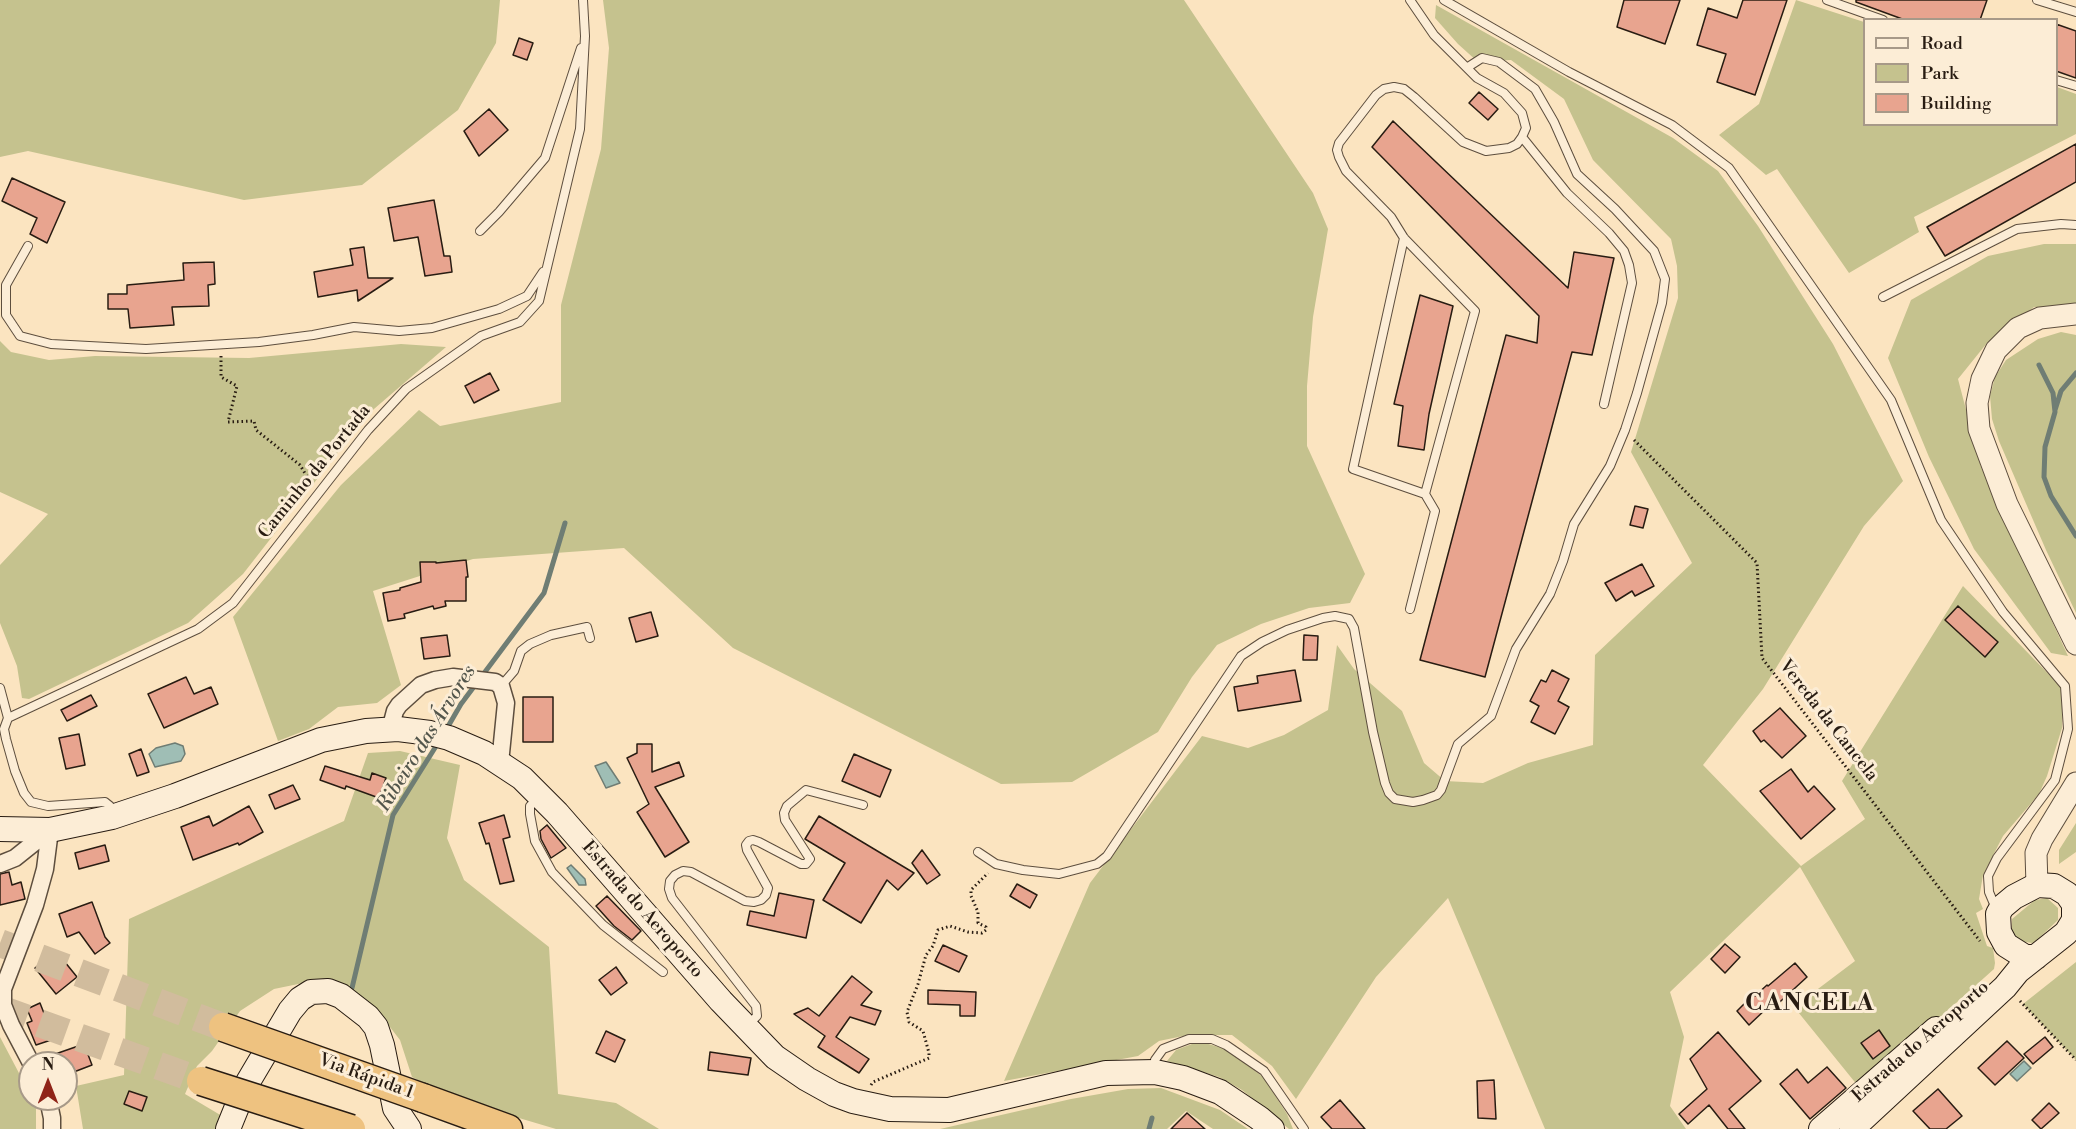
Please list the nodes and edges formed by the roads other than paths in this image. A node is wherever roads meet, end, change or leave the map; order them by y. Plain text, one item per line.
1 (583, 0) edge
2 (1410, 0) edge
3 (1444, 0) edge
4 (1827, 0) edge
5 (2037, 0) edge
6 (2076, 12) edge
7 (1877, 18) edge
8 (585, 36) junction
9 (1468, 68) junction
10 (2058, 81) edge
11 (2076, 87) edge
12 (1522, 137) junction
13 (2076, 225) edge
14 (480, 231) dead end
15 (1404, 238) junction
16 (28, 246) dead end
17 (547, 266) junction
18 (1883, 297) dead end
19 (2076, 314) edge
20 (1604, 404) dead end
21 (1425, 494) junction
22 (1410, 609) dead end
23 (590, 638) dead end
24 (2076, 644) edge
25 (495, 683) junction
26 (0, 688) edge
27 (8, 718) junction
28 (397, 730) junction
29 (500, 763) junction
30 (2076, 783) edge
31 (540, 796) junction
32 (863, 805) dead end
33 (112, 817) junction
34 (0, 829) edge
35 (50, 830) junction
36 (978, 852) dead end
37 (0, 864) edge
38 (2037, 885) junction
39 (2073, 897) edge
40 (1998, 914) junction
41 (2073, 925) edge
42 (2004, 957) junction
43 (2036, 957) junction
44 (663, 972) dead end
45 (223, 1027) tunnel mouth
46 (746, 1027) junction
47 (25, 1051) edge
48 (1155, 1072) junction
49 (201, 1081) tunnel mouth
50 (51, 1111) edge
51 (52, 1129) edge
52 (228, 1129) edge
53 (351, 1129) edge
54 (409, 1129) edge
55 (508, 1129) edge
56 (1272, 1129) edge
57 (1304, 1129) edge
58 (1821, 1129) edge
59 (1852, 1129) edge

1 - 8 lane, Caminho da Portada
2 - 9 lane
3 - 40 lane
4 - 7 lane
5 - 6 lane
8 - 14 lane
8 - 17 lane, Caminho da Portada
9 - 12 lane
9 - 36 lane
10 - 11 lane
12 - 15 lane
12 - 20 lane
13 - 18 lane
15 - 21 lane
15 - 21 lane
16 - 17 lane
17 - 27 lane, Caminho da Portada
19 - 24 street
21 - 22 lane
23 - 25 lane
25 - 28 street
25 - 29 street
26 - 27 lane
27 - 33 lane
28 - 29 main road, Estrada do Aeroporto
28 - 33 main road, Estrada do Aeroporto
29 - 31 main road, Estrada do Aeroporto
30 - 38 street
31 - 44 lane
31 - 46 main road, Estrada do Aeroporto
32 - 46 lane
33 - 35 main road, Estrada do Aeroporto
34 - 35 main road, Estrada do Aeroporto
35 - 37 street
35 - 47 street
38 - 39 main road
38 - 40 main road
39 - 41 main road
40 - 42 main road
41 - 43 main road
42 - 43 main road
42 - 58 main road, Estrada do Aeroporto
43 - 59 main road, Estrada do Aeroporto
45 - 55 highway, Via Rápida 1, bridge
46 - 48 main road, Estrada do Aeroporto
48 - 56 main road, Estrada do Aeroporto
48 - 57 lane
49 - 53 highway, bridge
50 - 51 street
52 - 54 main road

